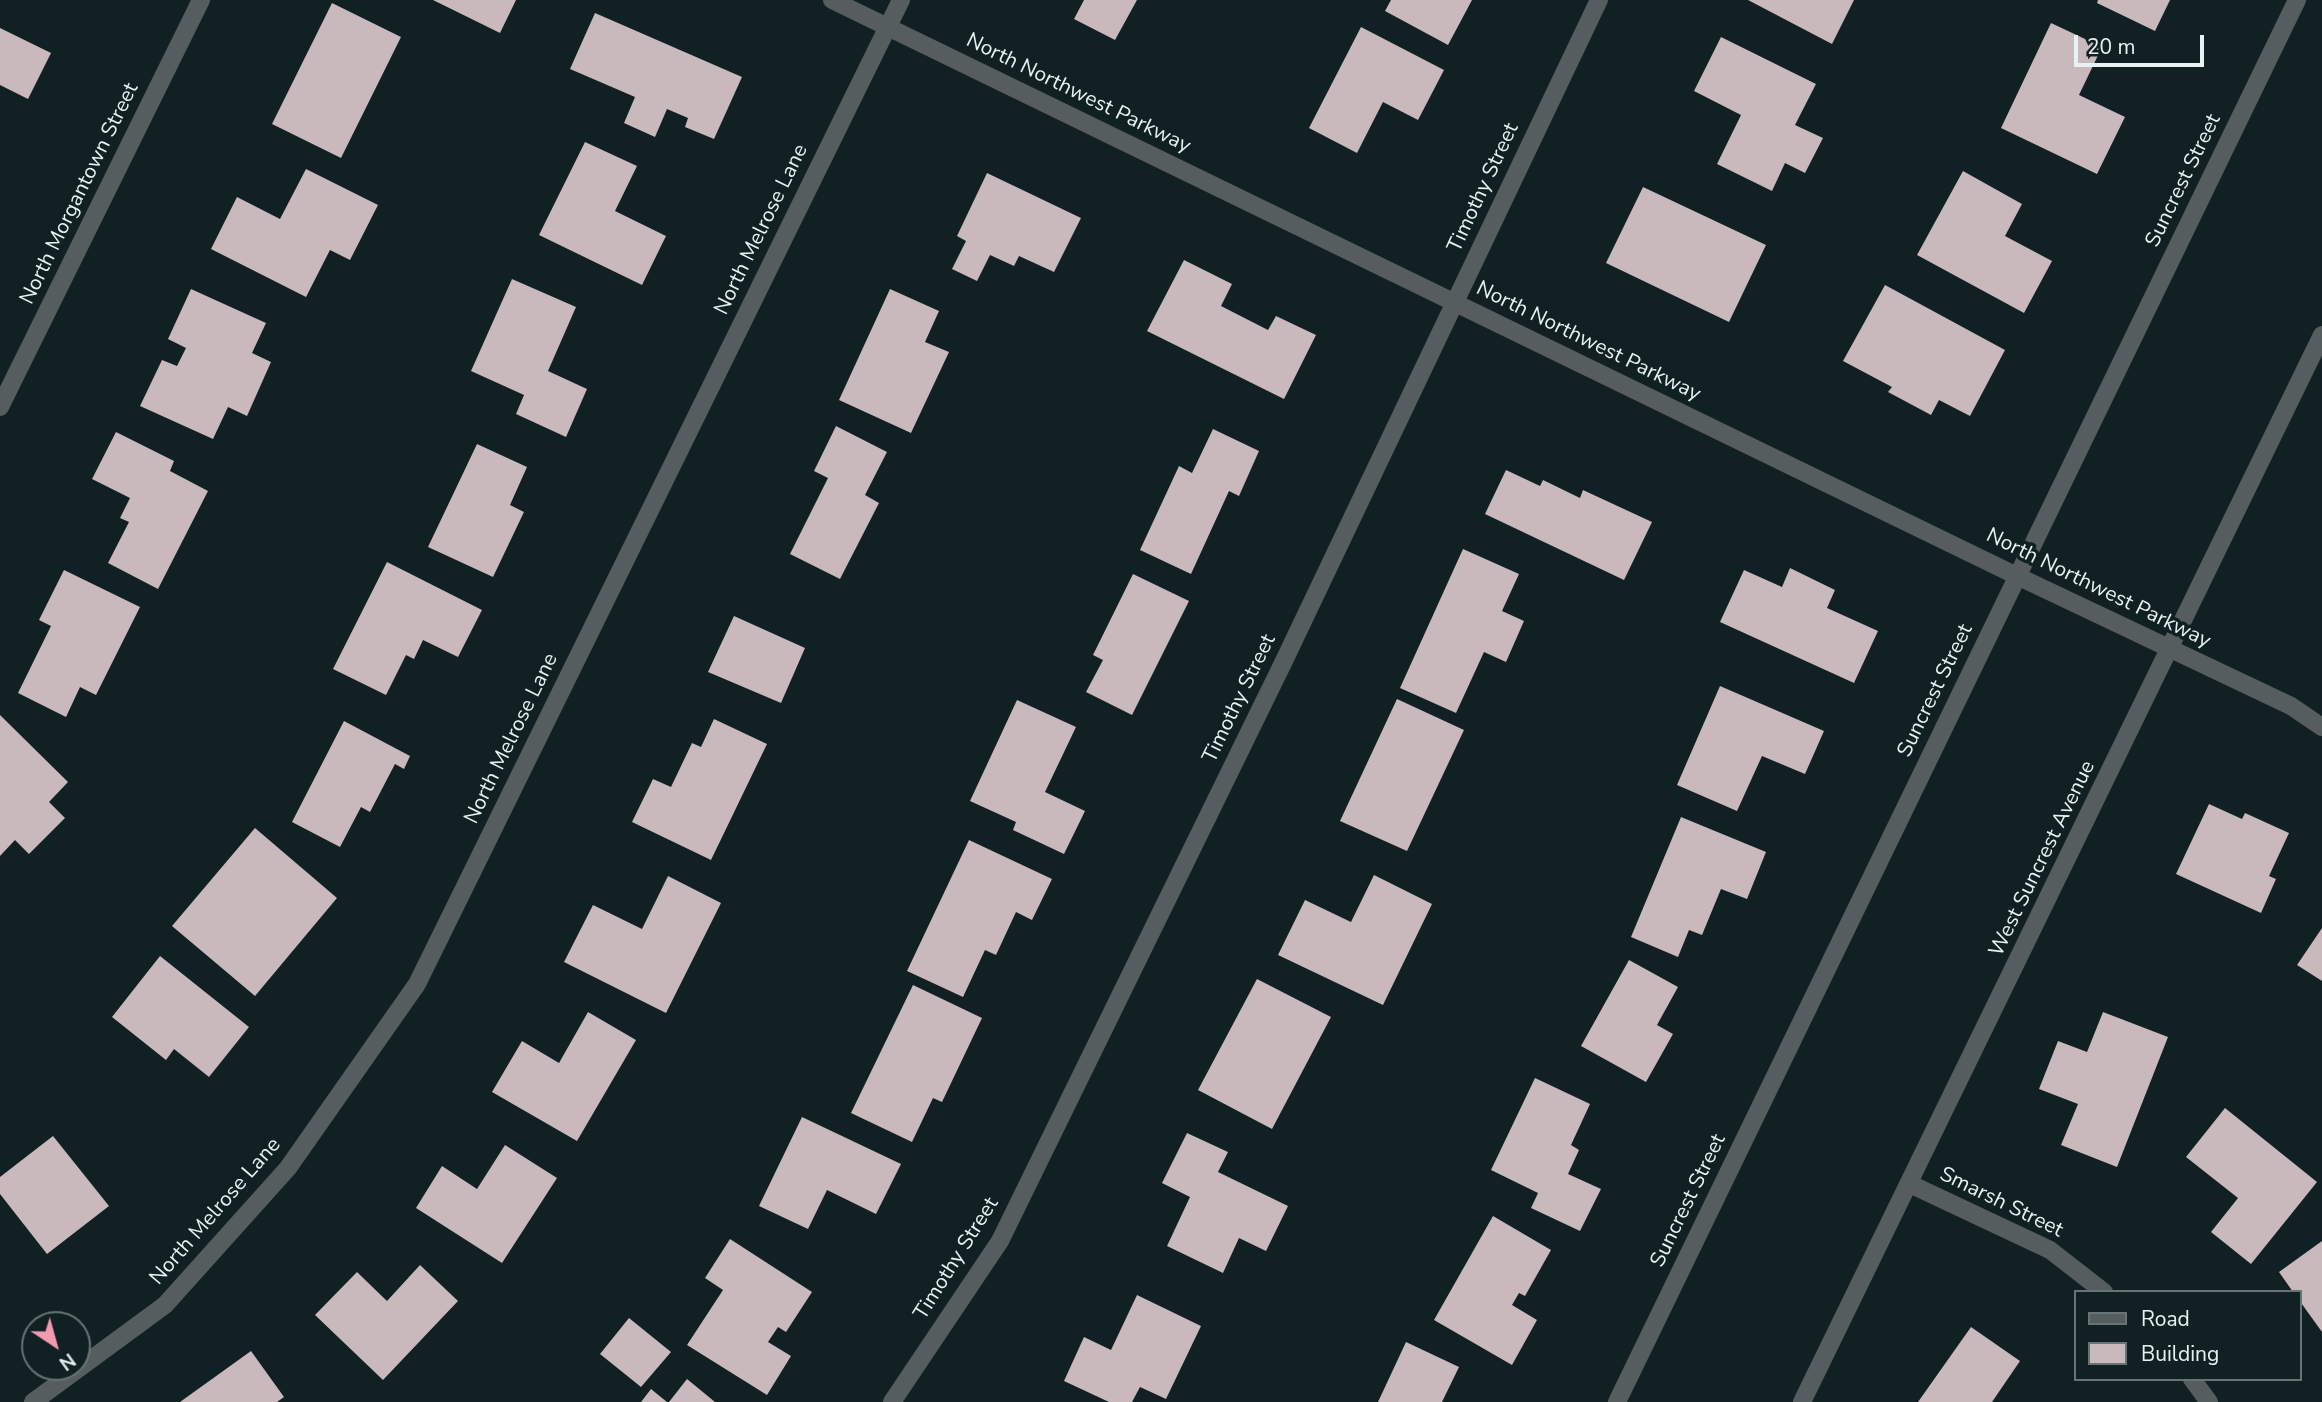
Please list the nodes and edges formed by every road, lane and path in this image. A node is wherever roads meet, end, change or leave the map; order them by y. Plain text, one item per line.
1 (201, 0) edge
2 (832, 0) edge
3 (901, 0) edge
4 (1598, 0) edge
5 (2297, 0) edge
6 (887, 27) junction
7 (1455, 302) junction
8 (2322, 335) edge
9 (0, 407) edge
10 (2017, 576) junction
11 (2171, 649) junction
12 (2322, 727) edge
13 (1910, 1184) junction
14 (2101, 1290) edge
15 (2193, 1381) edge
16 (33, 1402) edge
17 (892, 1402) edge
18 (1617, 1402) edge
19 (1802, 1402) edge
20 (2209, 1402) edge

1 - 9 street, North Morgantown Street
2 - 6 street, North Northwest Parkway
3 - 6 street, North Melrose Lane
4 - 7 street, Timothy Street
5 - 10 street, Suncrest Street
6 - 7 street, North Northwest Parkway
6 - 16 street, North Melrose Lane
7 - 10 street, North Northwest Parkway
7 - 17 street, Timothy Street
8 - 11 street, West Suncrest Avenue
10 - 11 street, North Northwest Parkway
10 - 18 street, Suncrest Street
11 - 12 street, North Northwest Parkway
11 - 13 street, West Suncrest Avenue
13 - 14 street, Smarsh Street
13 - 19 street, West Suncrest Avenue
15 - 20 street

